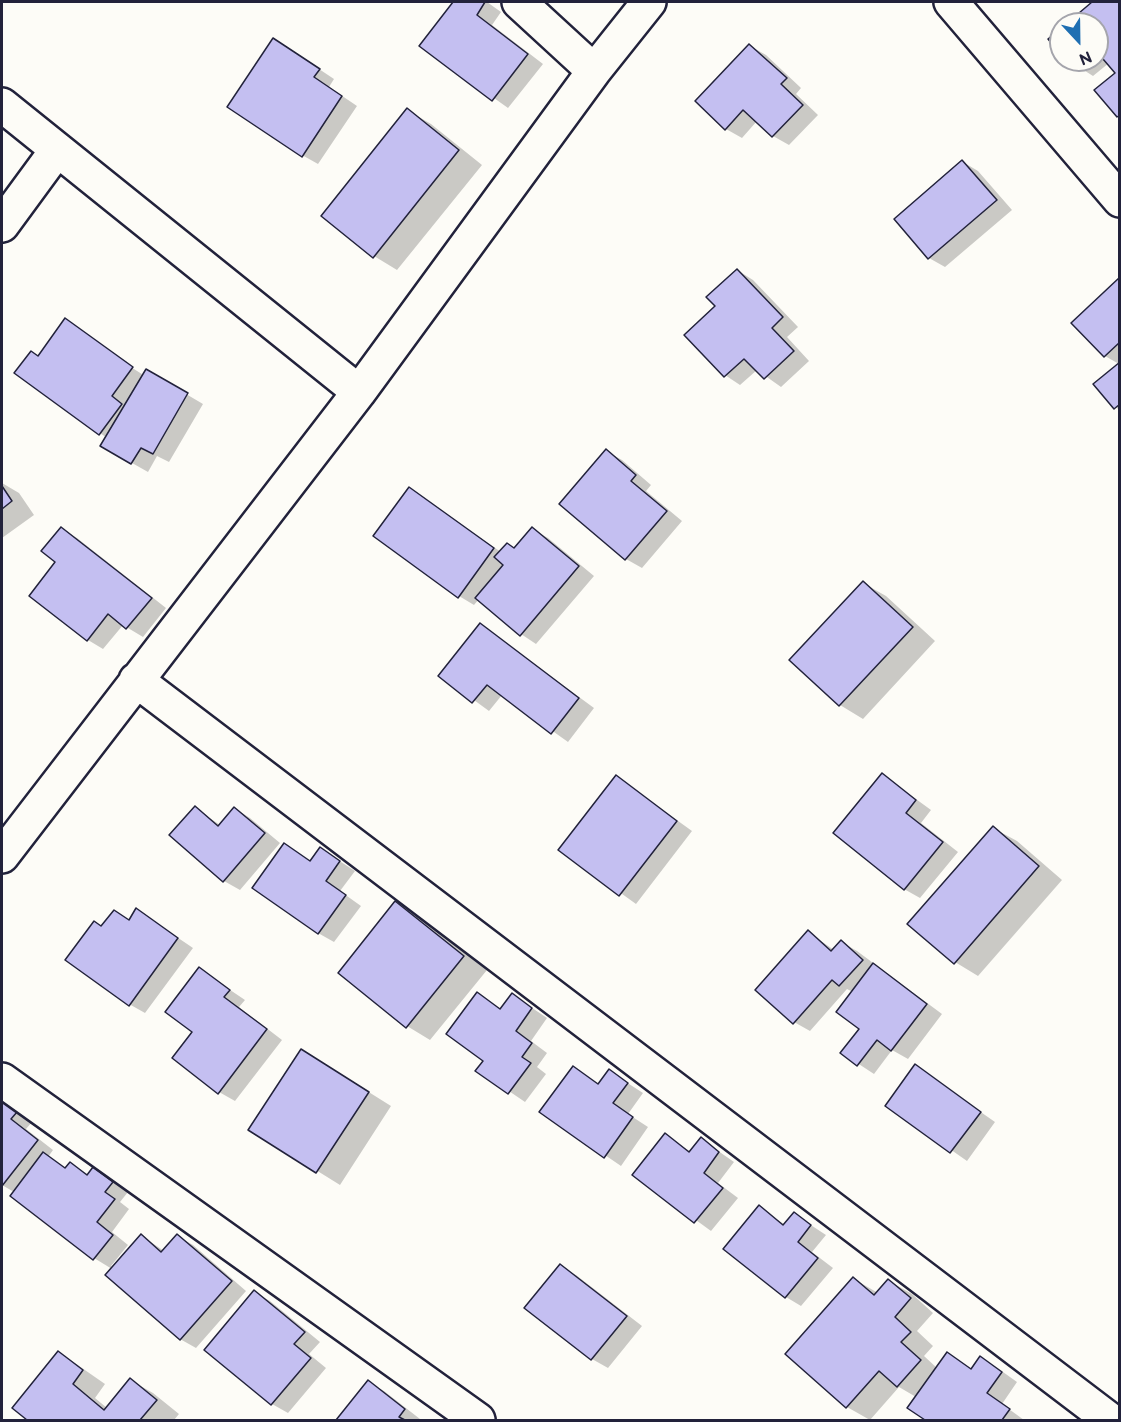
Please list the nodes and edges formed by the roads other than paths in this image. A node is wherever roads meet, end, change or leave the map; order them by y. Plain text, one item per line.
1 (519, 2) edge
2 (649, 2) edge
3 (951, 2) edge
4 (594, 71) junction
5 (2, 105) edge
6 (57, 150) junction
7 (1119, 200) edge
8 (2, 225) edge
9 (359, 392) junction
10 (136, 680) junction
11 (2, 856) edge
12 (2, 1080) edge
13 (478, 1420) edge
14 (1110, 1420) edge

1 - 4 street
2 - 4 street
3 - 7 street
4 - 9 street
5 - 6 street
6 - 8 street
6 - 9 street
9 - 10 street
10 - 11 street
10 - 14 street
12 - 13 street

